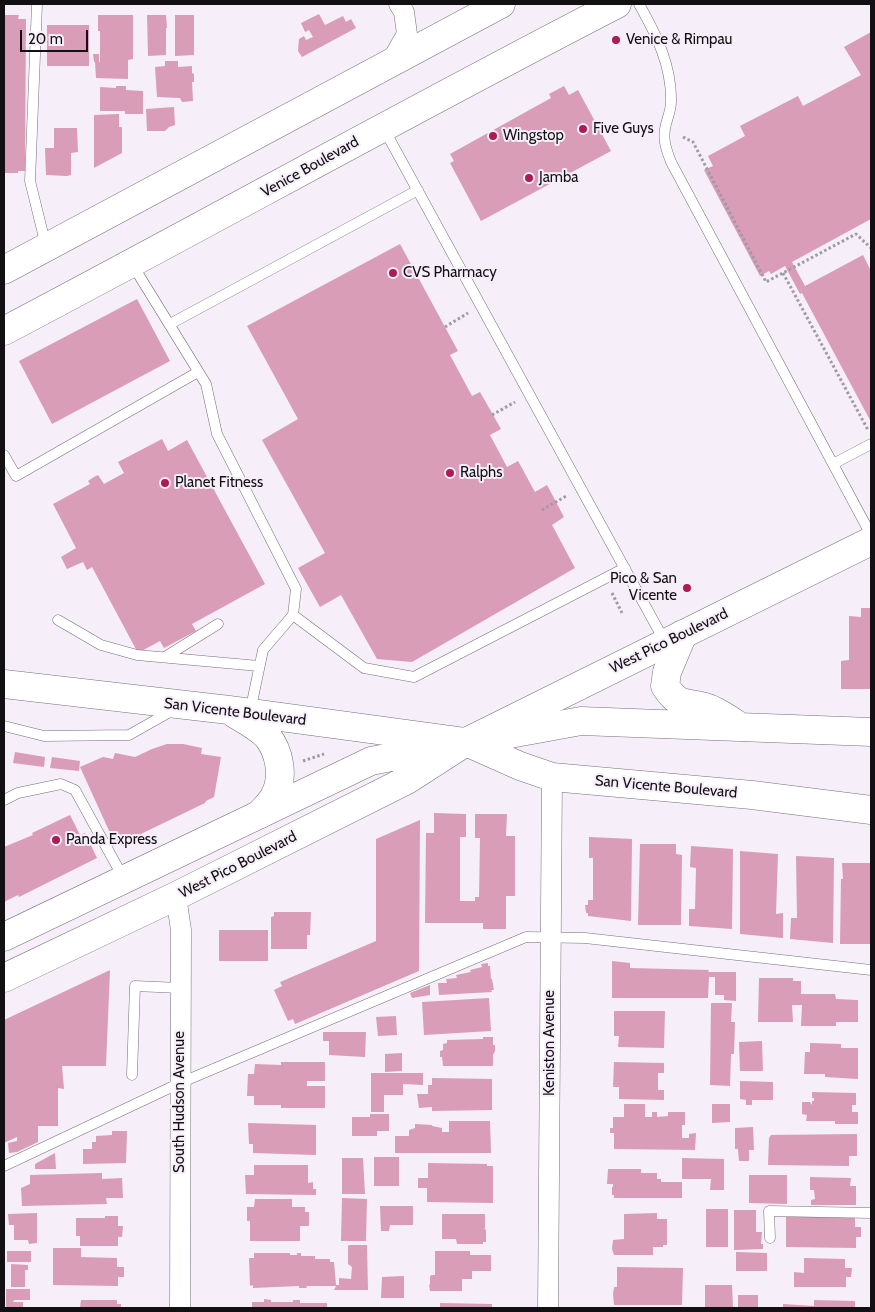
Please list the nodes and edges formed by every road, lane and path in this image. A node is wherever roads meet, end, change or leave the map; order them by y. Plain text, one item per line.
1 (36, 4) edge
2 (399, 4) edge
3 (501, 4) edge
4 (617, 4) edge
5 (639, 4) edge
6 (391, 62) junction
7 (383, 127) junction
8 (683, 137) dead end
9 (418, 190) junction
10 (47, 247) junction
11 (871, 248) edge
12 (132, 264) junction
13 (4, 270) edge
14 (783, 274) junction
15 (466, 315) dead end
16 (170, 324) junction
17 (445, 327) dead end
18 (4, 331) edge
19 (198, 372) junction
20 (518, 400) dead end
21 (492, 415) dead end
22 (871, 440) edge
23 (4, 456) edge
24 (833, 464) junction
25 (569, 495) dead end
26 (542, 510) dead end
27 (871, 535) edge
28 (871, 540) edge
29 (625, 568) junction
30 (610, 590) dead end
31 (622, 612) dead end
32 (293, 614) junction
33 (58, 620) dead end
34 (218, 624) dead end
35 (675, 639) junction
36 (165, 657) junction
37 (260, 666) junction
38 (4, 684) edge
39 (182, 705) junction
40 (239, 712) junction
41 (4, 726) edge
42 (742, 727) junction
43 (871, 732) edge
44 (466, 742) junction
45 (324, 754) dead end
46 (298, 762) dead end
47 (552, 777) junction
48 (4, 790) edge
49 (18, 793) junction
50 (4, 800) edge
51 (871, 810) edge
52 (260, 814) junction
53 (124, 879) junction
54 (176, 896) junction
55 (4, 936) edge
56 (550, 936) junction
57 (871, 970) edge
58 (4, 978) edge
59 (180, 988) junction
60 (132, 1075) dead end
61 (180, 1083) junction
62 (4, 1166) edge
63 (871, 1213) edge
64 (770, 1238) dead end
65 (180, 1308) edge
66 (548, 1308) edge

1 - 10 lane
2 - 6 street
3 - 6 main road
4 - 7 main road, Venice Boulevard
5 - 24 lane
6 - 10 main road
7 - 9 lane
7 - 12 main road, Venice Boulevard
8 - 14 path
9 - 16 lane
9 - 29 lane
10 - 13 main road
11 - 14 path
12 - 16 lane
12 - 18 main road, Venice Boulevard
14 - 22 path
15 - 17 path
16 - 19 lane
19 - 23 lane
19 - 32 lane
20 - 21 path
22 - 24 lane
24 - 27 lane
25 - 26 path
28 - 35 main road, West Pico Boulevard
29 - 32 lane
29 - 35 lane
30 - 31 path
32 - 37 lane
33 - 36 lane
34 - 36 lane
35 - 42 main road
35 - 44 main road, West Pico Boulevard
36 - 37 lane
37 - 40 lane
38 - 39 main road, San Vicente Boulevard
39 - 40 main road, San Vicente Boulevard
39 - 41 lane
40 - 44 main road, San Vicente Boulevard
40 - 52 main road
42 - 43 main road, San Vicente Boulevard
42 - 44 main road, San Vicente Boulevard
44 - 47 main road, San Vicente Boulevard
44 - 52 main road, West Pico Boulevard
44 - 54 main road, West Pico Boulevard
45 - 46 path
47 - 51 main road, San Vicente Boulevard
47 - 56 street, Keniston Avenue
48 - 49 lane
49 - 50 lane
49 - 53 lane
52 - 53 main road, West Pico Boulevard
52 - 54 main road
53 - 55 main road, West Pico Boulevard
54 - 58 main road, West Pico Boulevard
54 - 59 street, South Hudson Avenue
56 - 57 lane
56 - 61 lane
56 - 66 street, Keniston Avenue
59 - 60 lane
59 - 61 street, South Hudson Avenue
61 - 62 lane
61 - 65 street, South Hudson Avenue
63 - 64 lane

